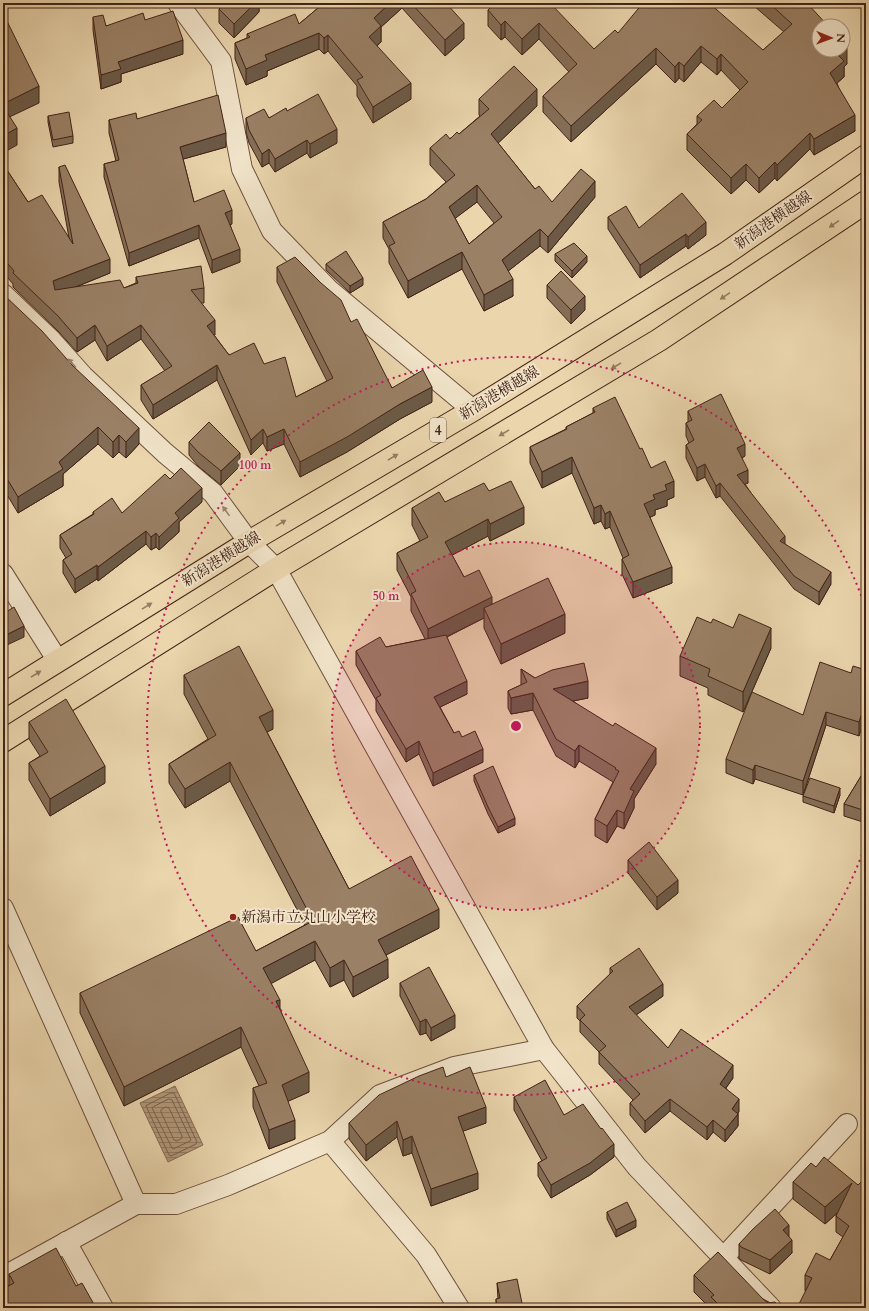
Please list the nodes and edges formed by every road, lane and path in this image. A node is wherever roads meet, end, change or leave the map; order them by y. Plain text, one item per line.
1 (178, 3) edge
2 (866, 156) edge
3 (866, 202) edge
4 (3, 294) edge
5 (473, 410) junction
6 (249, 542) junction
7 (276, 569) junction
8 (3, 574) edge
9 (58, 661) junction
10 (3, 695) edge
11 (3, 741) edge
12 (3, 908) edge
13 (544, 1049) junction
14 (847, 1124) dead end
15 (330, 1141) junction
16 (136, 1204) junction
17 (66, 1242) junction
18 (724, 1258) junction
19 (3, 1277) edge
20 (104, 1308) edge
21 (459, 1308) edge
22 (771, 1308) edge

1 - 5 street
2 - 5 main road, 新潟港横越線 / 4
3 -> 7 main road, 4
6 -> 4 street
6 -> 5 main road, 新潟港横越線 / 4
6 - 7 street
9 -> 6 main road, 新潟港横越線 / 4
7 - 11 main road, 4
7 - 13 street
8 - 9 street
10 -> 9 main road, 新潟港横越線 / 4
12 - 16 street
13 - 15 street
13 - 18 street
14 - 18 street
15 - 16 street
15 - 21 street
16 - 17 street
17 - 19 street
17 - 20 street
18 - 22 street

